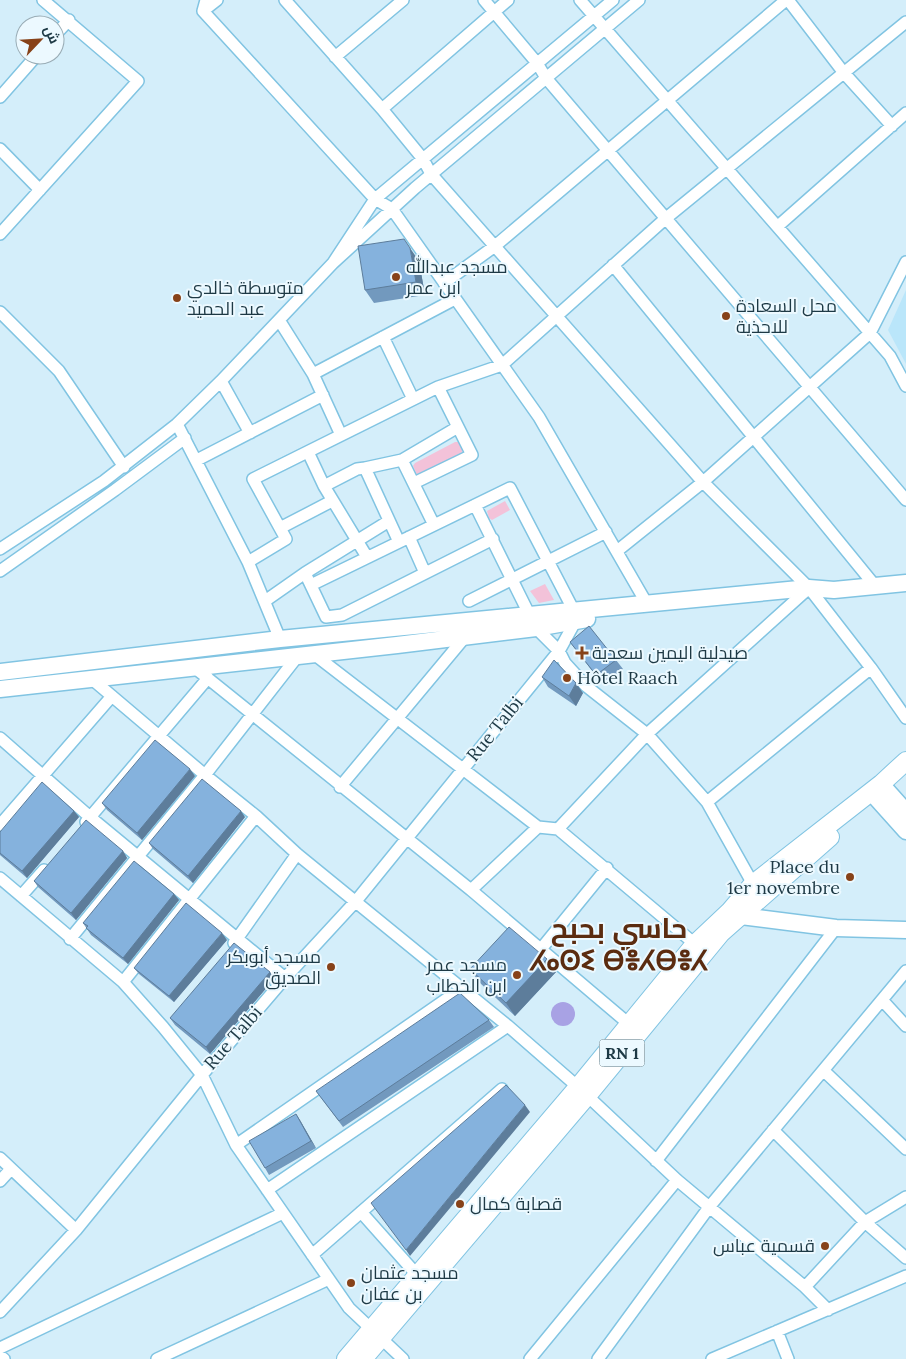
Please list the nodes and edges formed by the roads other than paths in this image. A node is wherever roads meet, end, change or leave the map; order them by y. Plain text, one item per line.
1 (43, 0) edge
2 (217, 0) edge
3 (285, 0) edge
4 (484, 0) edge
5 (508, 0) edge
6 (580, 0) edge
7 (612, 0) edge
8 (640, 0) edge
9 (787, 0) edge
10 (400, 1) edge
11 (204, 6) edge
12 (494, 13) junction
13 (594, 16) junction
14 (68, 20) junction
15 (906, 22) edge
16 (65, 23) edge
17 (606, 28) junction
18 (336, 57) junction
19 (537, 64) junction
20 (28, 65) edge
21 (844, 73) junction
22 (546, 78) junction
23 (0, 97) edge
24 (668, 100) junction
25 (382, 109) junction
26 (906, 113) edge
27 (892, 126) junction
28 (0, 149) edge
29 (608, 151) junction
30 (423, 159) junction
31 (728, 169) junction
32 (431, 174) junction
33 (40, 190) junction
34 (375, 199) junction
35 (392, 209) junction
36 (665, 218) junction
37 (778, 226) junction
38 (0, 234) edge
39 (495, 246) junction
40 (906, 262) edge
41 (333, 263) junction
42 (613, 265) junction
43 (444, 283) junction
44 (455, 298) junction
45 (0, 312) edge
46 (556, 316) junction
47 (279, 320) junction
48 (870, 333) junction
49 (383, 337) junction
50 (502, 365) junction
51 (313, 374) junction
52 (221, 381) junction
53 (438, 386) junction
54 (906, 386) edge
55 (808, 387) junction
56 (323, 395) junction
57 (413, 399) junction
58 (177, 424) junction
59 (458, 427) junction
60 (250, 433) junction
61 (341, 435) junction
62 (754, 436) junction
63 (184, 438) junction
64 (308, 452) junction
65 (197, 460) junction
66 (402, 460) junction
67 (124, 466) junction
68 (365, 468) junction
69 (703, 482) junction
70 (414, 483) junction
71 (324, 486) junction
72 (906, 500) edge
73 (332, 501) junction
74 (475, 505) junction
75 (389, 521) junction
76 (434, 525) junction
77 (280, 528) junction
78 (606, 532) junction
79 (493, 539) junction
80 (404, 540) junction
81 (356, 541) junction
82 (0, 549) edge
83 (616, 551) junction
84 (367, 557) junction
85 (548, 561) junction
86 (248, 562) junction
87 (0, 571) edge
88 (305, 573) junction
89 (425, 573) junction
90 (513, 578) junction
91 (906, 583) edge
92 (310, 585) junction
93 (876, 587) junction
94 (809, 588) junction
95 (469, 600) dead end
96 (265, 601) junction
97 (647, 604) junction
98 (575, 616) junction
99 (534, 622) junction
100 (465, 637) junction
101 (280, 639) junction
102 (559, 651) junction
103 (315, 655) junction
104 (297, 657) junction
105 (872, 668) junction
106 (0, 672) edge
107 (201, 673) junction
108 (93, 680) junction
109 (0, 688) edge
110 (112, 696) junction
111 (253, 715) junction
112 (398, 718) junction
113 (906, 718) edge
114 (646, 734) junction
115 (158, 736) junction
116 (0, 738) edge
117 (906, 761) edge
118 (463, 768) junction
119 (906, 772) edge
120 (42, 775) junction
121 (205, 776) junction
122 (340, 787) junction
123 (878, 791) junction
124 (707, 802) junction
125 (906, 812) edge
126 (90, 816) junction
127 (256, 816) junction
128 (0, 825) edge
129 (538, 827) junction
130 (558, 829) junction
131 (78, 831) edge
132 (906, 831) edge
133 (406, 838) junction
134 (297, 854) junction
135 (137, 855) junction
136 (52, 860) edge
137 (607, 868) junction
138 (0, 878) edge
139 (753, 884) junction
140 (470, 890) junction
141 (21, 896) junction
142 (190, 898) junction
143 (356, 901) junction
144 (740, 916) junction
145 (836, 928) junction
146 (906, 930) edge
147 (238, 938) junction
148 (70, 939) junction
149 (695, 944) junction
150 (541, 949) junction
151 (226, 953) edge
152 (906, 971) edge
153 (285, 978) junction
154 (123, 982) junction
155 (461, 989) junction
156 (883, 1000) junction
157 (630, 1024) junction
158 (508, 1026) junction
159 (906, 1026) edge
160 (824, 1071) junction
161 (202, 1075) junction
162 (502, 1089) edge
163 (582, 1092) junction
164 (773, 1130) junction
165 (236, 1145) junction
166 (906, 1149) edge
167 (0, 1158) edge
168 (656, 1161) junction
169 (11, 1169) junction
170 (677, 1180) junction
171 (0, 1181) edge
172 (267, 1190) junction
173 (906, 1197) edge
174 (710, 1206) junction
175 (361, 1212) junction
176 (283, 1213) junction
177 (865, 1222) junction
178 (76, 1230) junction
179 (312, 1255) junction
180 (906, 1258) edge
181 (418, 1275) junction
182 (906, 1276) edge
183 (329, 1279) junction
184 (805, 1287) junction
185 (828, 1310) junction
186 (0, 1312) edge
187 (776, 1330) junction
188 (375, 1334) junction
189 (0, 1348) edge
190 (0, 1356) edge
191 (172, 1356) edge
192 (4, 1359) edge
193 (157, 1359) edge
194 (346, 1359) edge
195 (363, 1359) edge
196 (403, 1359) edge
197 (530, 1359) edge
198 (598, 1359) edge
199 (712, 1359) edge
200 (788, 1359) edge

1 - 14 street
2 - 11 street
3 - 18 street
4 - 12 street
5 - 12 street
6 - 13 street
7 - 13 street
8 - 17 street
9 - 21 street
9 - 24 street
10 - 18 street
11 - 34 street
12 - 19 street
12 - 25 street
13 - 17 street
13 - 19 street
14 - 16 street
14 - 33 street
15 - 21 street
17 - 22 street
17 - 24 street
18 - 25 street
19 - 22 street
19 - 30 street
20 - 23 street
21 - 27 street
21 - 31 street
22 - 29 street
22 - 32 street
24 - 29 street
24 - 31 street
25 - 30 street
26 - 27 street
27 - 37 street
28 - 33 street
29 - 36 street
29 - 39 street
30 - 32 street
30 - 34 street
31 - 36 street
31 - 37 street
32 - 35 street
32 - 39 street
33 - 38 street
34 - 35 street
34 - 41 street
35 - 41 street
35 - 43 street
36 - 42 street
36 - 55 street
37 - 48 street
39 - 43 street
39 - 46 street
40 - 48 street
41 - 47 street
42 - 46 street
42 - 62 street
43 - 44 street
44 - 49 street
44 - 50 street
45 - 67 street
46 - 50 street
46 - 69 street
47 - 51 street
47 - 52 street
48 - 54 street
48 - 55 street
49 - 51 street
49 - 57 street
50 - 53 street
50 - 78 street
51 - 56 street
52 - 58 street
52 - 60 street
53 - 57 street
53 - 59 street
55 - 62 street
55 - 72 street
56 - 60 street
56 - 61 street
57 - 61 street
58 - 63 street
58 - 67 street
59 - 66 street
59 - 70 street
60 - 65 street
61 - 64 street
62 - 69 street
62 - 93 street
63 - 65 street
63 - 87 street
64 - 71 street
64 - 77 street
65 - 86 street
66 - 68 street
66 - 70 street
67 - 82 street
68 - 71 street
68 - 75 street
69 - 83 street
69 - 94 street
70 - 76 street
71 - 73 street
73 - 77 street
73 - 81 street
74 - 76 street
74 - 79 street
74 - 85 street
75 - 80 street
75 - 81 street
76 - 80 street
77 - 86 street
78 - 83 street
78 - 85 street
79 - 89 street
79 - 90 street
80 - 84 street
80 - 89 street
81 - 84 street
81 - 88 street
83 - 97 street
84 - 92 street
85 - 90 street
85 - 98 street
86 - 96 street
88 - 92 street
88 - 96 street
89 - 92 street
90 - 95 street
90 - 99 street
91 - 93 street
93 - 94 street
94 - 97 street
94 - 105 street
94 - 114 street
96 - 101 street
97 - 98 street
98 - 99 street
98 - 102 street, Rue Talbi
99 - 100 street
99 - 101 street
99 - 102 street
100 - 103 street
100 - 112 street
101 - 106 street
102 - 114 street
102 - 118 street, Rue Talbi
103 - 104 street
103 - 112 street
104 - 107 street
104 - 111 street
105 - 113 street
105 - 124 street
107 - 108 street
107 - 111 street
107 - 115 street
108 - 109 street
108 - 110 street
110 - 115 street
110 - 120 street
111 - 121 street
111 - 122 street
112 - 118 street
112 - 122 street
114 - 124 street
114 - 130 street
115 - 121 street
115 - 126 street
116 - 120 street
117 - 123 main road, RN 1
118 - 129 street
118 - 133 street, Rue Talbi
119 - 123 main road, RN 1
120 - 126 street
120 - 128 street
121 - 127 street
121 - 135 street
122 - 133 street
123 - 125 street
123 - 132 street
123 - 139 main road, RN 1
123 - 144 main road, RN 1
124 - 139 street
126 - 131 street
126 - 135 street
127 - 134 street
127 - 142 street
129 - 130 street
129 - 140 street
130 - 137 street
133 - 140 street
133 - 143 street, Rue Talbi
134 - 143 street
134 - 147 street
135 - 142 street
135 - 148 street
136 - 141 street
137 - 149 street
137 - 150 street
138 - 141 street
139 - 149 main road, RN 1
140 - 150 street
141 - 148 street
142 - 147 street
142 - 154 street
143 - 153 street, Rue Talbi
143 - 155 street
144 - 145 street
144 - 163 main road, RN 1
145 - 146 street
145 - 168 street
147 - 151 street
147 - 153 street
148 - 154 street
149 - 157 main road, RN 1
150 - 157 street
152 - 156 street
153 - 161 street, Rue Talbi
154 - 161 street
155 - 158 street
155 - 165 street
156 - 159 street
156 - 160 street
157 - 163 main road, RN 1
158 - 163 street
158 - 172 street
160 - 164 street
160 - 166 street
161 - 165 street
161 - 178 street, Rue Talbi
162 - 175 street
163 - 168 street
163 - 181 main road, RN 1
163 - 188 main road, RN 1
164 - 174 street
164 - 177 street
165 - 172 street
167 - 169 street
168 - 170 street
169 - 171 street
169 - 178 street
170 - 174 street
170 - 197 street
172 - 176 street
173 - 177 street
174 - 184 street
174 - 198 street
175 - 179 street
175 - 181 street
176 - 179 street
176 - 189 street
177 - 180 street
177 - 184 street
178 - 186 street, Rue Talbi
179 - 183 street
181 - 188 main road, RN 1
182 - 185 street
183 - 188 street
183 - 191 street
184 - 185 street
185 - 187 street
187 - 199 street
187 - 200 street
188 - 194 main road, RN 1
188 - 195 main road, RN 1
188 - 196 street
190 - 192 street
191 - 193 street

